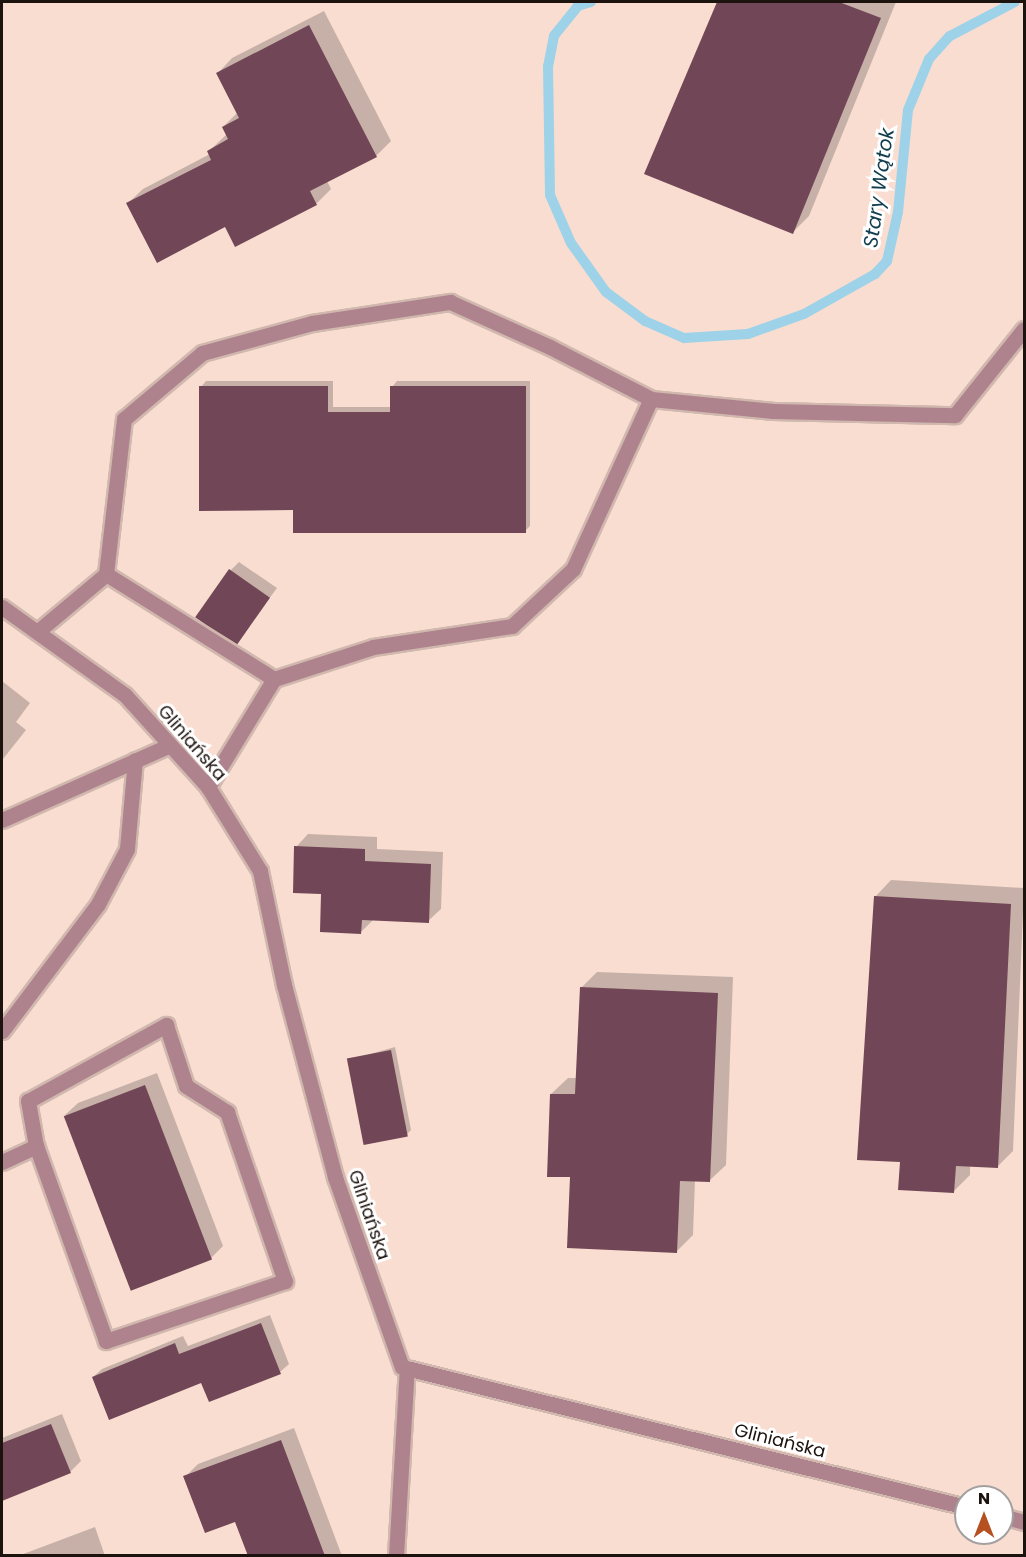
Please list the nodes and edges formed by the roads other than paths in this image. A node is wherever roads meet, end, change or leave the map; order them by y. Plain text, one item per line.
1 (1024, 328) edge
2 (651, 399) junction
3 (106, 574) junction
4 (2, 608) edge
5 (37, 632) junction
6 (274, 679) junction
7 (168, 746) junction
8 (135, 760) junction
9 (208, 787) junction
10 (2, 820) edge
11 (2, 1031) edge
12 (36, 1146) junction
13 (2, 1162) edge
14 (407, 1368) junction
15 (954, 1504) edge
16 (396, 1556) edge

1 - 2 street
2 - 3 street
2 - 6 street
3 - 5 street
3 - 6 street
4 - 5 street, Gliniańska
5 - 7 street, Gliniańska
6 - 9 street
7 - 8 street
7 - 9 street, Gliniańska
8 - 10 street
8 - 11 street
9 - 14 street, Gliniańska
12 - 12 street
12 - 13 street
14 - 15 street, Gliniańska
14 - 16 street

